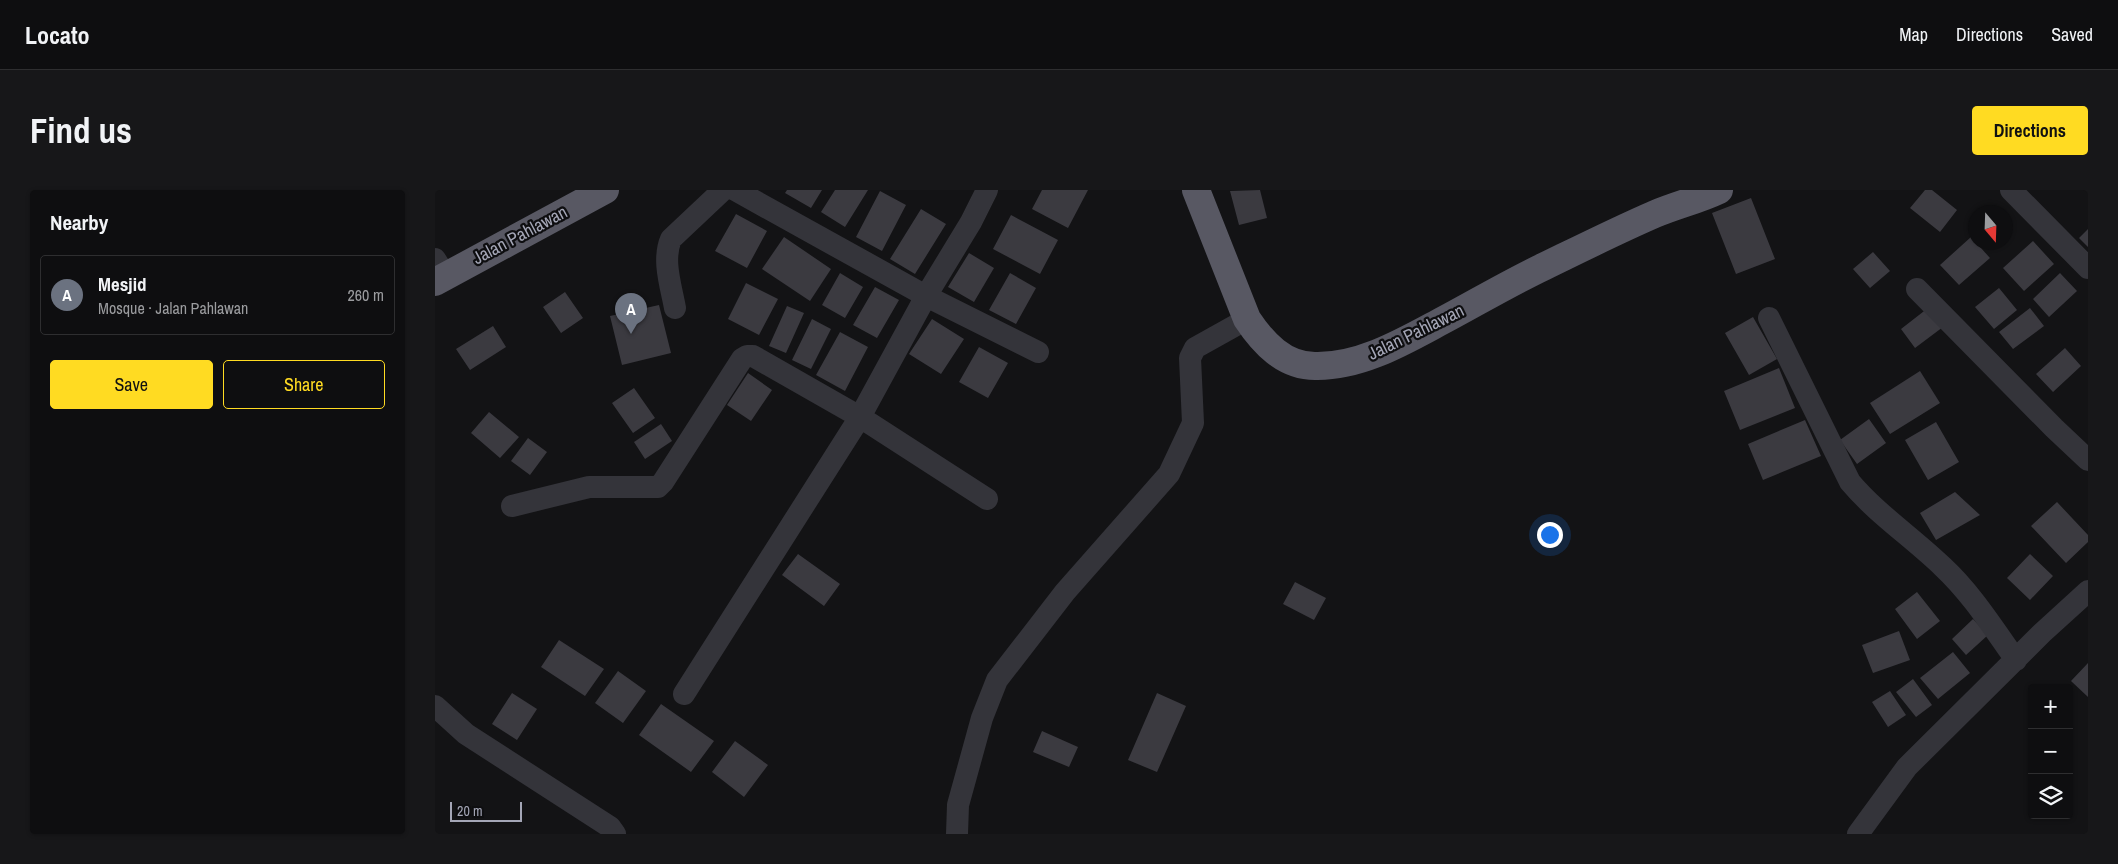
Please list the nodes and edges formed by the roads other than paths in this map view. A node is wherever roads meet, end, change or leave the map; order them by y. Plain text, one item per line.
1 (605, 190) edge
2 (723, 190) edge
3 (735, 190) edge
4 (987, 190) edge
5 (1196, 190) edge
6 (1719, 190) edge
7 (2011, 190) edge
8 (2088, 268) edge
9 (438, 272) edge
10 (1917, 289) dead end
11 (926, 296) junction
12 (675, 308) dead end
13 (1769, 318) dead end
14 (1247, 319) junction
15 (1038, 352) dead end
16 (860, 417) junction
17 (2088, 460) edge
18 (987, 499) dead end
19 (512, 506) dead end
20 (2088, 591) edge
21 (2016, 660) junction
22 (683, 694) dead end
23 (435, 706) edge
24 (615, 834) edge
25 (957, 834) edge
26 (1857, 834) edge

1 - 9 highway, Jalan Pahlawan
2 - 12 street
3 - 11 street
4 - 11 street
5 - 14 highway, Jalan Pahlawan
6 - 14 highway, Jalan Pahlawan
7 - 8 street
10 - 17 street
11 - 15 street
11 - 16 street
13 - 21 street
14 - 25 street
16 - 18 street
16 - 19 street
16 - 22 street
20 - 21 street
21 - 26 street
23 - 24 street

